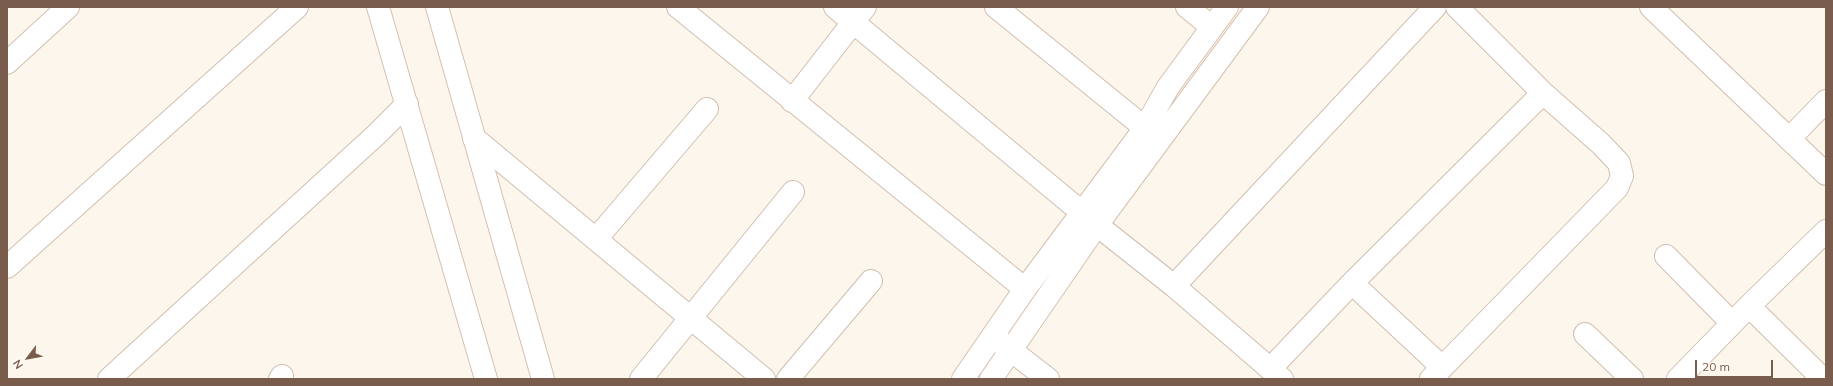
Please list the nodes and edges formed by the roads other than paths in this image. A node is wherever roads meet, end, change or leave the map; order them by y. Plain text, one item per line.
1 (68, 7) edge
2 (297, 7) edge
3 (378, 7) edge
4 (437, 7) edge
5 (678, 7) edge
6 (835, 7) edge
7 (996, 7) edge
8 (1187, 7) edge
9 (1227, 7) edge
10 (1258, 7) edge
11 (1435, 7) edge
12 (1457, 7) edge
13 (1651, 7) edge
14 (859, 14) edge
15 (1212, 27) junction
16 (7, 63) edge
17 (1543, 93) junction
18 (792, 101) junction
19 (1826, 101) edge
20 (406, 104) junction
21 (707, 110) dead end
22 (1145, 128) junction
23 (474, 138) junction
24 (1789, 139) junction
25 (1826, 174) edge
26 (793, 192) dead end
27 (1090, 219) junction
28 (1826, 231) edge
29 (596, 239) junction
30 (1666, 256) dead end
31 (7, 267) edge
32 (871, 281) dead end
33 (1352, 283) junction
34 (1174, 286) junction
35 (1025, 289) junction
36 (1749, 306) junction
37 (691, 318) junction
38 (1732, 323) junction
39 (1585, 334) dead end
40 (992, 336) junction
41 (1012, 350) junction
42 (1436, 373) edge
43 (1276, 374) edge
44 (109, 379) edge
45 (486, 379) edge
46 (543, 379) edge
47 (641, 379) edge
48 (764, 379) edge
49 (788, 379) edge
50 (963, 379) edge
51 (991, 379) edge
52 (1048, 379) edge
53 (1632, 379) edge
54 (1678, 379) edge
55 (1822, 379) edge

1 - 16 street
2 - 31 street
3 - 20 street
4 - 23 street
5 - 18 street
6 - 14 street
7 - 22 street
8 - 15 street
9 - 15 street
10 - 27 street
11 - 34 street
12 - 17 street
13 - 24 street
14 - 18 street
14 - 27 street
15 - 22 street
17 - 33 street
17 - 42 street
18 - 35 street
19 - 24 street
20 - 44 street
20 - 45 street
21 - 29 street
22 - 27 street
23 - 29 street
23 - 46 street
24 - 25 street
26 - 37 street
27 - 34 street
27 - 35 street
27 - 41 street
28 - 36 street
29 - 37 street
30 - 38 street
32 - 49 street
33 - 42 street
33 - 43 street
34 - 43 street
35 - 40 street
36 - 38 street
36 - 55 street
37 - 47 street
37 - 48 street
38 - 54 street
39 - 53 street
40 - 41 street
40 - 50 street
41 - 51 street
41 - 52 street

